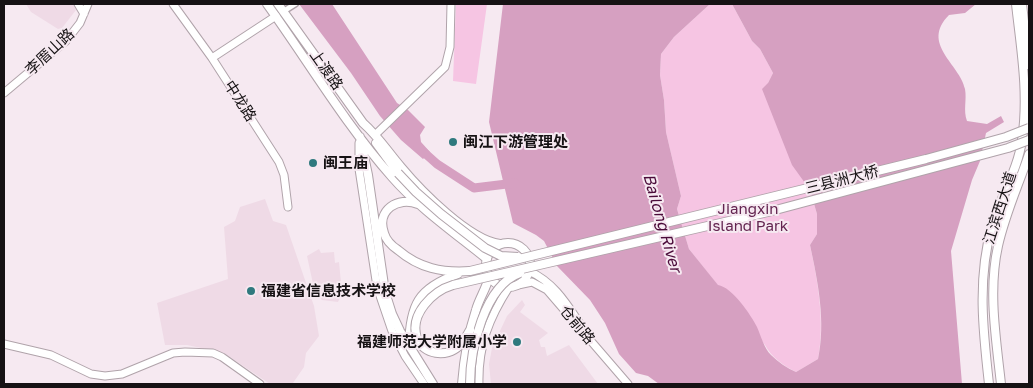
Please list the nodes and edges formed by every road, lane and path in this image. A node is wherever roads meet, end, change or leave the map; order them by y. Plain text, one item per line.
1 (78, 4) edge
2 (88, 4) edge
3 (173, 4) edge
4 (267, 4) edge
5 (278, 4) edge
6 (294, 4) edge
7 (451, 4) edge
8 (1016, 4) edge
9 (1022, 4) edge
10 (284, 11) junction
11 (84, 14) junction
12 (276, 16) junction
13 (212, 58) junction
14 (1029, 65) edge
15 (4, 93) edge
16 (363, 123) junction
17 (1027, 123) edge
18 (379, 132) junction
19 (360, 135) junction
20 (1029, 140) edge
21 (1029, 150) edge
22 (1020, 151) junction
23 (1029, 154) edge
24 (421, 205) junction
25 (288, 207) dead end
26 (500, 244) junction
27 (537, 255) junction
28 (487, 259) junction
29 (540, 266) junction
30 (470, 271) junction
31 (529, 271) junction
32 (492, 280) junction
33 (518, 285) junction
34 (509, 287) junction
35 (474, 322) junction
36 (470, 330) junction
37 (4, 344) edge
38 (409, 346) junction
39 (260, 384) edge
40 (424, 384) edge
41 (433, 384) edge
42 (464, 384) edge
43 (470, 384) edge
44 (479, 384) edge
45 (628, 384) edge
46 (634, 384) edge
47 (989, 384) edge
48 (1000, 384) edge

1 - 11 street
2 - 11 street, 李厝山路
3 - 13 street, 中龙路
4 - 12 main road, 上渡路
5 - 10 main road, 上渡路
6 - 10 street
7 - 18 street
8 - 17 main road, 江滨西大道
9 - 14 main road
10 - 16 main road, 上渡路
11 - 15 street, 李厝山路
12 - 13 street
12 - 19 main road, 上渡路
13 - 25 street, 中龙路
16 - 18 main road, 上渡路
16 - 27 main road, bridge
17 - 22 main road, 江滨西大道
17 - 27 main road, 三县洲大桥, bridge
18 - 26 main road, 上渡路
19 - 24 main road, 上渡路
19 - 38 main road
19 - 40 street
20 - 29 main road, 三县洲大桥, bridge
21 - 22 main road
22 - 47 main road, 江滨西大道
23 - 48 main road, 江滨西大道
24 - 28 main road, 上渡路
24 - 30 main road
26 - 28 main road
26 - 31 main road
27 - 30 main road, bridge
28 - 32 main road
29 - 36 main road, bridge
29 - 43 main road, bridge
30 - 38 main road
31 - 33 main road
31 - 46 street, 仓前路
32 - 34 main road
32 - 35 main road
33 - 34 main road
33 - 45 street, 仓前路
34 - 44 street
35 - 36 main road
35 - 42 main road
36 - 42 main road
37 - 39 street
38 - 41 main road

